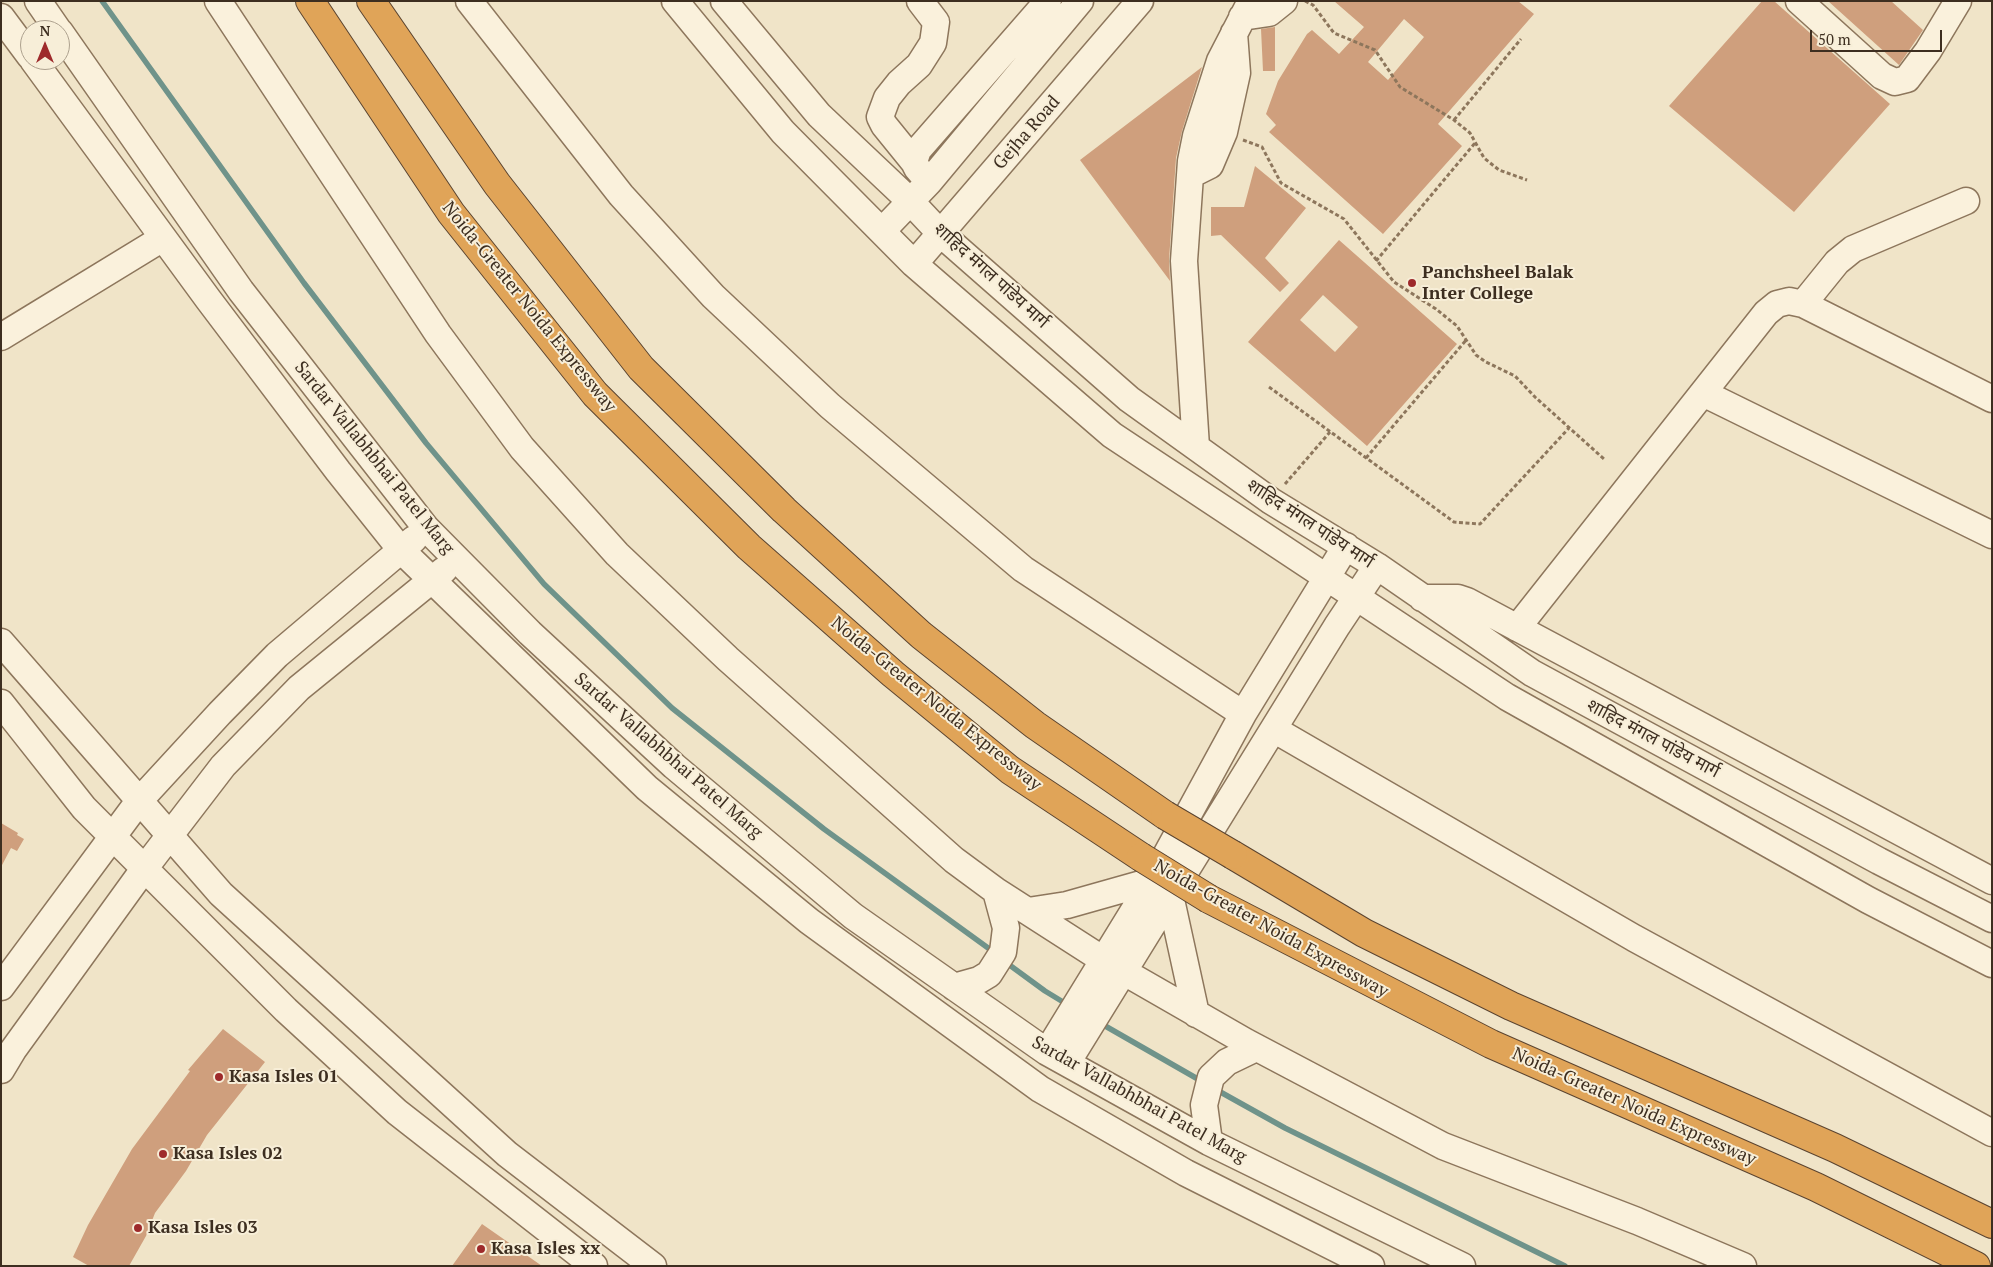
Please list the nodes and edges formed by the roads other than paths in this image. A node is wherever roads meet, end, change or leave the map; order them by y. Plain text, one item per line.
1 (38, 1) edge
2 (218, 1) edge
3 (310, 1) edge
4 (371, 1) edge
5 (469, 1) edge
6 (676, 1) edge
7 (724, 1) edge
8 (920, 1) edge
9 (1048, 1) edge
10 (1080, 1) edge
11 (1140, 1) edge
12 (1284, 1) edge
13 (1799, 1) edge
14 (1958, 1) edge
15 (1, 17) edge
16 (1242, 17) edge
17 (51, 20) edge
18 (20, 43) edge
19 (70, 47) edge
20 (40, 70) edge
21 (922, 172) junction
22 (1190, 175) junction
23 (910, 201) junction
24 (1966, 201) dead end
25 (882, 231) junction
26 (941, 234) junction
27 (163, 238) junction
28 (914, 264) junction
29 (1803, 304) junction
30 (1, 337) edge
31 (1703, 393) junction
32 (1992, 399) edge
33 (1196, 447) junction
34 (426, 528) junction
35 (1992, 535) edge
36 (1346, 546) junction
37 (401, 550) junction
38 (456, 560) junction
39 (1377, 566) junction
40 (1325, 578) junction
41 (431, 581) junction
42 (1422, 598) junction
43 (1356, 599) junction
44 (1517, 628) junction
45 (1, 642) edge
46 (1, 703) edge
47 (1243, 714) junction
48 (1275, 730) junction
49 (139, 801) junction
50 (170, 836) junction
51 (112, 837) junction
52 (144, 869) junction
53 (1154, 878) junction
54 (1992, 881) edge
55 (996, 891) junction
56 (1028, 911) junction
57 (1992, 919) edge
58 (1992, 964) edge
59 (1114, 967) junction
60 (1, 986) edge
61 (954, 987) junction
62 (1196, 1014) junction
63 (1256, 1048) junction
64 (1057, 1058) junction
65 (405, 1062) junction
66 (1, 1070) edge
67 (372, 1089) junction
68 (1992, 1133) edge
69 (1209, 1142) junction
70 (1992, 1224) edge
71 (594, 1266) edge
72 (653, 1266) edge
73 (1371, 1266) edge
74 (1462, 1266) edge
75 (1743, 1266) edge
76 (1976, 1266) edge

1 - 17 street, Sardar Vallabhbhai Patel Marg
2 - 55 street
3 - 53 highway, Noida-Greater Noida Expressway
4 - 70 highway, bridge
5 - 47 street
6 - 25 street
7 - 23 street, शाहिद मंगल पांडेय मार्ग
8 - 21 street
9 - 21 street
10 - 21 street
11 - 26 street, Gejha Road
12 - 16 street
13 - 14 street
15 - 18 street
16 - 22 street
16 - 22 street
19 - 34 street, Sardar Vallabhbhai Patel Marg
20 - 27 street, Sardar Vallabhbhai Patel Marg
21 - 23 street
22 - 33 street
23 - 25 street
23 - 26 street, शाहिद मंगल पांडेय मार्ग
24 - 29 street
25 - 28 street
26 - 28 street, Gejha Road
26 - 33 street, शाहिद मंगल पांडेय मार्ग
27 - 30 street
27 - 37 street, Sardar Vallabhbhai Patel Marg
28 - 40 street
29 - 31 street
29 - 32 street
31 - 35 street
31 - 44 street
33 - 36 street, शाहिद मंगल पांडेय मार्ग
34 - 37 street
34 - 38 street, Sardar Vallabhbhai Patel Marg
36 - 39 street, शाहिद मंगल पांडेय मार्ग
36 - 40 street
37 - 41 street, Sardar Vallabhbhai Patel Marg
37 - 49 street
38 - 41 street
38 - 61 street, Sardar Vallabhbhai Patel Marg
39 - 42 street, शाहिद मंगल पांडेय मार्ग
39 - 43 street
40 - 43 street
40 - 47 street
41 - 50 street
41 - 73 street, Sardar Vallabhbhai Patel Marg
42 - 44 street
42 - 57 street, शाहिद मंगल पांडेय मार्ग
43 - 48 street
43 - 58 street
44 - 54 street
45 - 49 street
46 - 51 street
47 - 53 street
48 - 53 street
48 - 68 street
49 - 50 street
49 - 51 street
50 - 52 street
50 - 65 street
51 - 52 street
51 - 60 street
52 - 66 street
52 - 67 street
53 - 56 street
53 - 59 street
53 - 62 street
53 - 76 highway, Noida-Greater Noida Expressway, bridge
55 - 56 street
55 - 61 street
56 - 59 street
59 - 62 street
59 - 64 street
61 - 64 street, Sardar Vallabhbhai Patel Marg
62 - 63 street
63 - 69 street
63 - 75 street
64 - 69 street, Sardar Vallabhbhai Patel Marg
65 - 67 street
65 - 72 street
67 - 71 street
69 - 74 street, Sardar Vallabhbhai Patel Marg

